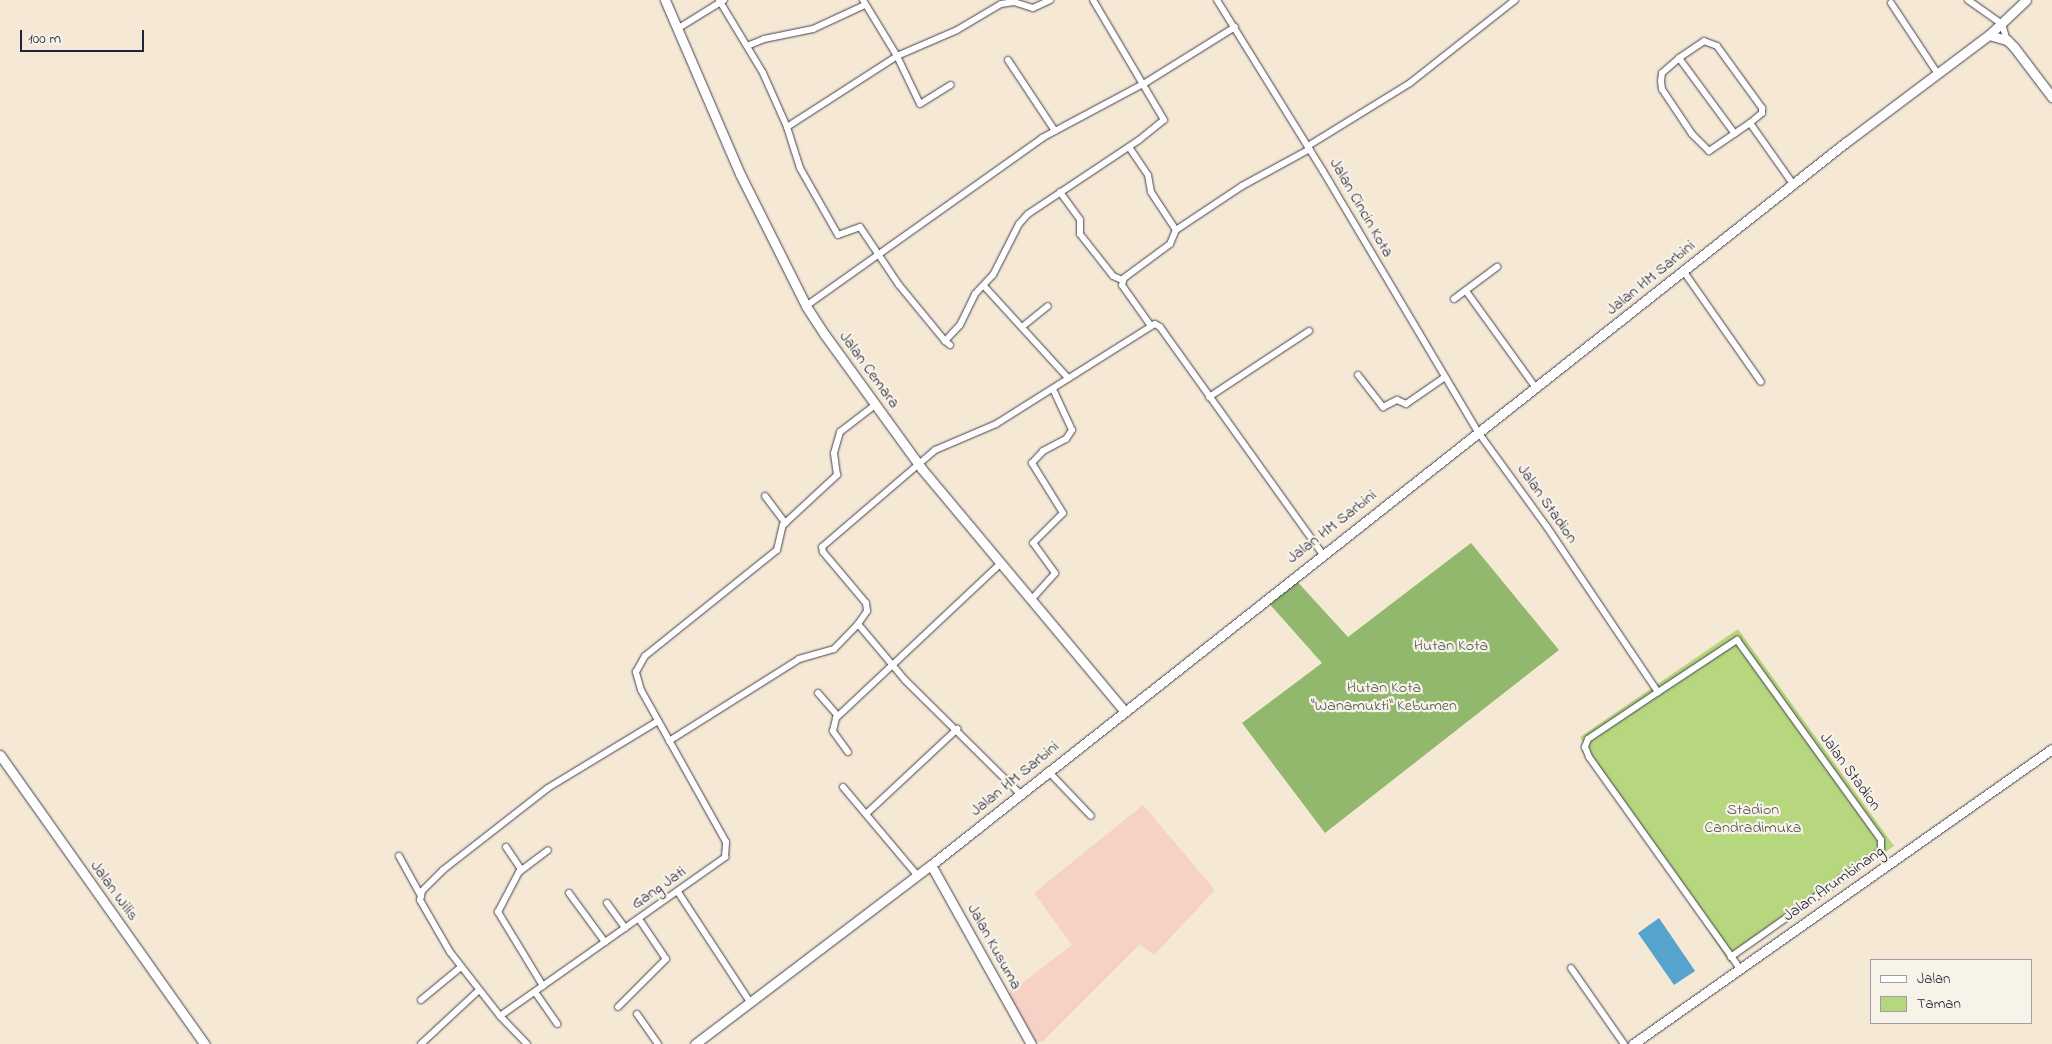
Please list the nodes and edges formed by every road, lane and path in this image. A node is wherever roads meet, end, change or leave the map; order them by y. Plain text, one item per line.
1 (665, 0) edge
2 (1050, 0) edge
3 (1093, 0) edge
4 (1217, 0) edge
5 (1515, 0) edge
6 (1968, 0) edge
7 (2026, 0) edge
8 (721, 1) edge
9 (1014, 1) edge
10 (864, 2) edge
11 (1892, 3) dead end
12 (2002, 24) junction
13 (1235, 27) junction
14 (676, 29) junction
15 (1989, 35) junction
16 (2007, 40) junction
17 (747, 46) junction
18 (897, 56) junction
19 (1678, 58) junction
20 (1008, 60) dead end
21 (1938, 74) junction
22 (1145, 83) junction
23 (950, 85) dead end
24 (2052, 97) edge
25 (1750, 123) junction
26 (787, 127) junction
27 (1055, 131) junction
28 (1735, 134) junction
29 (1129, 147) junction
30 (1309, 147) junction
31 (1793, 184) junction
32 (1060, 192) junction
33 (1176, 230) junction
34 (878, 254) junction
35 (1497, 267) dead end
36 (1684, 272) junction
37 (1122, 280) junction
38 (984, 286) junction
39 (1466, 291) junction
40 (1454, 299) dead end
41 (806, 306) junction
42 (1048, 306) dead end
43 (1151, 326) junction
44 (1022, 327) junction
45 (1309, 331) dead end
46 (1358, 375) dead end
47 (1444, 377) junction
48 (1068, 378) junction
49 (1761, 382) dead end
50 (1536, 388) junction
51 (1053, 389) junction
52 (1209, 397) junction
53 (874, 405) junction
54 (1478, 432) junction
55 (918, 463) junction
56 (765, 496) dead end
57 (785, 523) junction
58 (1322, 553) junction
59 (1000, 564) junction
60 (1030, 600) junction
61 (858, 624) junction
62 (892, 666) junction
63 (1658, 692) junction
64 (818, 693) dead end
65 (1124, 711) junction
66 (838, 716) junction
67 (658, 721) junction
68 (957, 729) junction
69 (669, 740) junction
70 (2052, 749) edge
71 (848, 752) dead end
72 (0, 755) edge
73 (1048, 771) junction
74 (843, 787) dead end
75 (1020, 794) junction
76 (866, 814) junction
77 (1091, 816) dead end
78 (506, 847) dead end
79 (548, 850) dead end
80 (399, 856) dead end
81 (931, 865) junction
82 (522, 869) junction
83 (917, 875) junction
84 (569, 892) dead end
85 (678, 892) junction
86 (421, 896) junction
87 (607, 903) dead end
88 (639, 919) junction
89 (625, 928) junction
90 (604, 942) junction
91 (1731, 957) junction
92 (461, 967) junction
93 (1571, 968) dead end
94 (1740, 969) junction
95 (543, 986) junction
96 (478, 990) junction
97 (535, 992) junction
98 (422, 1000) dead end
99 (750, 1002) junction
100 (618, 1007) dead end
101 (637, 1014) dead end
102 (500, 1016) junction
103 (557, 1024) dead end
104 (205, 1044) edge
105 (421, 1044) edge
106 (527, 1044) edge
107 (658, 1044) edge
108 (694, 1044) edge
109 (1031, 1044) edge
110 (1624, 1044) edge
111 (1633, 1044) edge

1 - 14 main road, Jalan Cemara
2 - 9 street
3 - 22 street
4 - 13 street, Jalan Cincin Kota
5 - 30 street
6 - 12 street
7 - 12 main road, Jalan HM Sarbini
8 - 14 street
8 - 17 street
9 - 18 street
10 - 17 street
10 - 18 street
11 - 21 street
12 - 15 main road, Jalan HM Sarbini
12 - 16 street
13 - 22 street
13 - 30 street, Jalan Cincin Kota
14 - 41 main road, Jalan Cemara
15 - 16 main road
15 - 21 main road, Jalan HM Sarbini
16 - 24 main road
17 - 26 street
18 - 23 street
18 - 26 street
19 - 25 street
19 - 28 street
19 - 28 street
20 - 27 street
21 - 31 main road, Jalan HM Sarbini
22 - 27 street
22 - 29 street
25 - 28 street
25 - 31 street
26 - 34 street
27 - 34 street
29 - 32 street
29 - 33 street
30 - 33 street
30 - 47 street, Jalan Cincin Kota
31 - 36 main road, Jalan HM Sarbini
32 - 37 street
32 - 38 street
33 - 37 street
34 - 38 street
34 - 41 street
35 - 39 street
36 - 49 street
36 - 50 main road, Jalan HM Sarbini
37 - 43 street
38 - 44 street
39 - 40 street
39 - 50 street
41 - 53 main road, Jalan Cemara
42 - 44 street
43 - 48 street
43 - 52 street
44 - 48 street
45 - 52 street
46 - 47 street
47 - 54 street, Jalan Cincin Kota
48 - 51 street
50 - 54 main road, Jalan HM Sarbini
51 - 55 street
51 - 60 street
52 - 58 street
53 - 55 main road, Jalan Cemara
53 - 57 street
54 - 58 main road, Jalan HM Sarbini
54 - 63 street, Jalan Stadion
55 - 59 main road, Jalan Cemara
55 - 61 street
56 - 57 street
57 - 67 street
58 - 65 main road, Jalan HM Sarbini
59 - 60 main road, Jalan Cemara
59 - 62 street
60 - 65 main road, Jalan Cemara
61 - 62 street
61 - 69 street
62 - 66 street
62 - 68 street
63 - 91 street, Jalan Stadion
63 - 91 street, Jalan Stadion
64 - 66 street
65 - 73 main road, Jalan HM Sarbini
66 - 71 street
67 - 69 street
67 - 86 street
68 - 75 street
68 - 76 street
69 - 85 street, Gang Jati
70 - 94 main road, Jalan Arumbinang
72 - 104 main road, Jalan Wilis
73 - 75 main road, Jalan HM Sarbini
73 - 77 street
74 - 76 street
75 - 81 main road, Jalan HM Sarbini
76 - 83 street
78 - 82 street
79 - 82 street
80 - 86 street
81 - 83 main road, Jalan HM Sarbini
81 - 109 main road, Jalan Kusuma
82 - 95 street
83 - 99 main road, Jalan HM Sarbini
84 - 90 street
85 - 88 street, Gang Jati
85 - 99 street
86 - 92 street
87 - 89 street
88 - 89 street, Gang Jati
88 - 100 street
89 - 90 street, Gang Jati
90 - 95 street, Gang Jati
91 - 94 street, Jalan Stadion
92 - 96 street
92 - 98 street
93 - 110 street
94 - 111 main road, Jalan Arumbinang
95 - 97 street, Gang Jati
96 - 102 street
96 - 105 street
97 - 102 street, Gang Jati
97 - 103 street
99 - 108 main road, Jalan HM Sarbini
101 - 107 street
102 - 106 street

